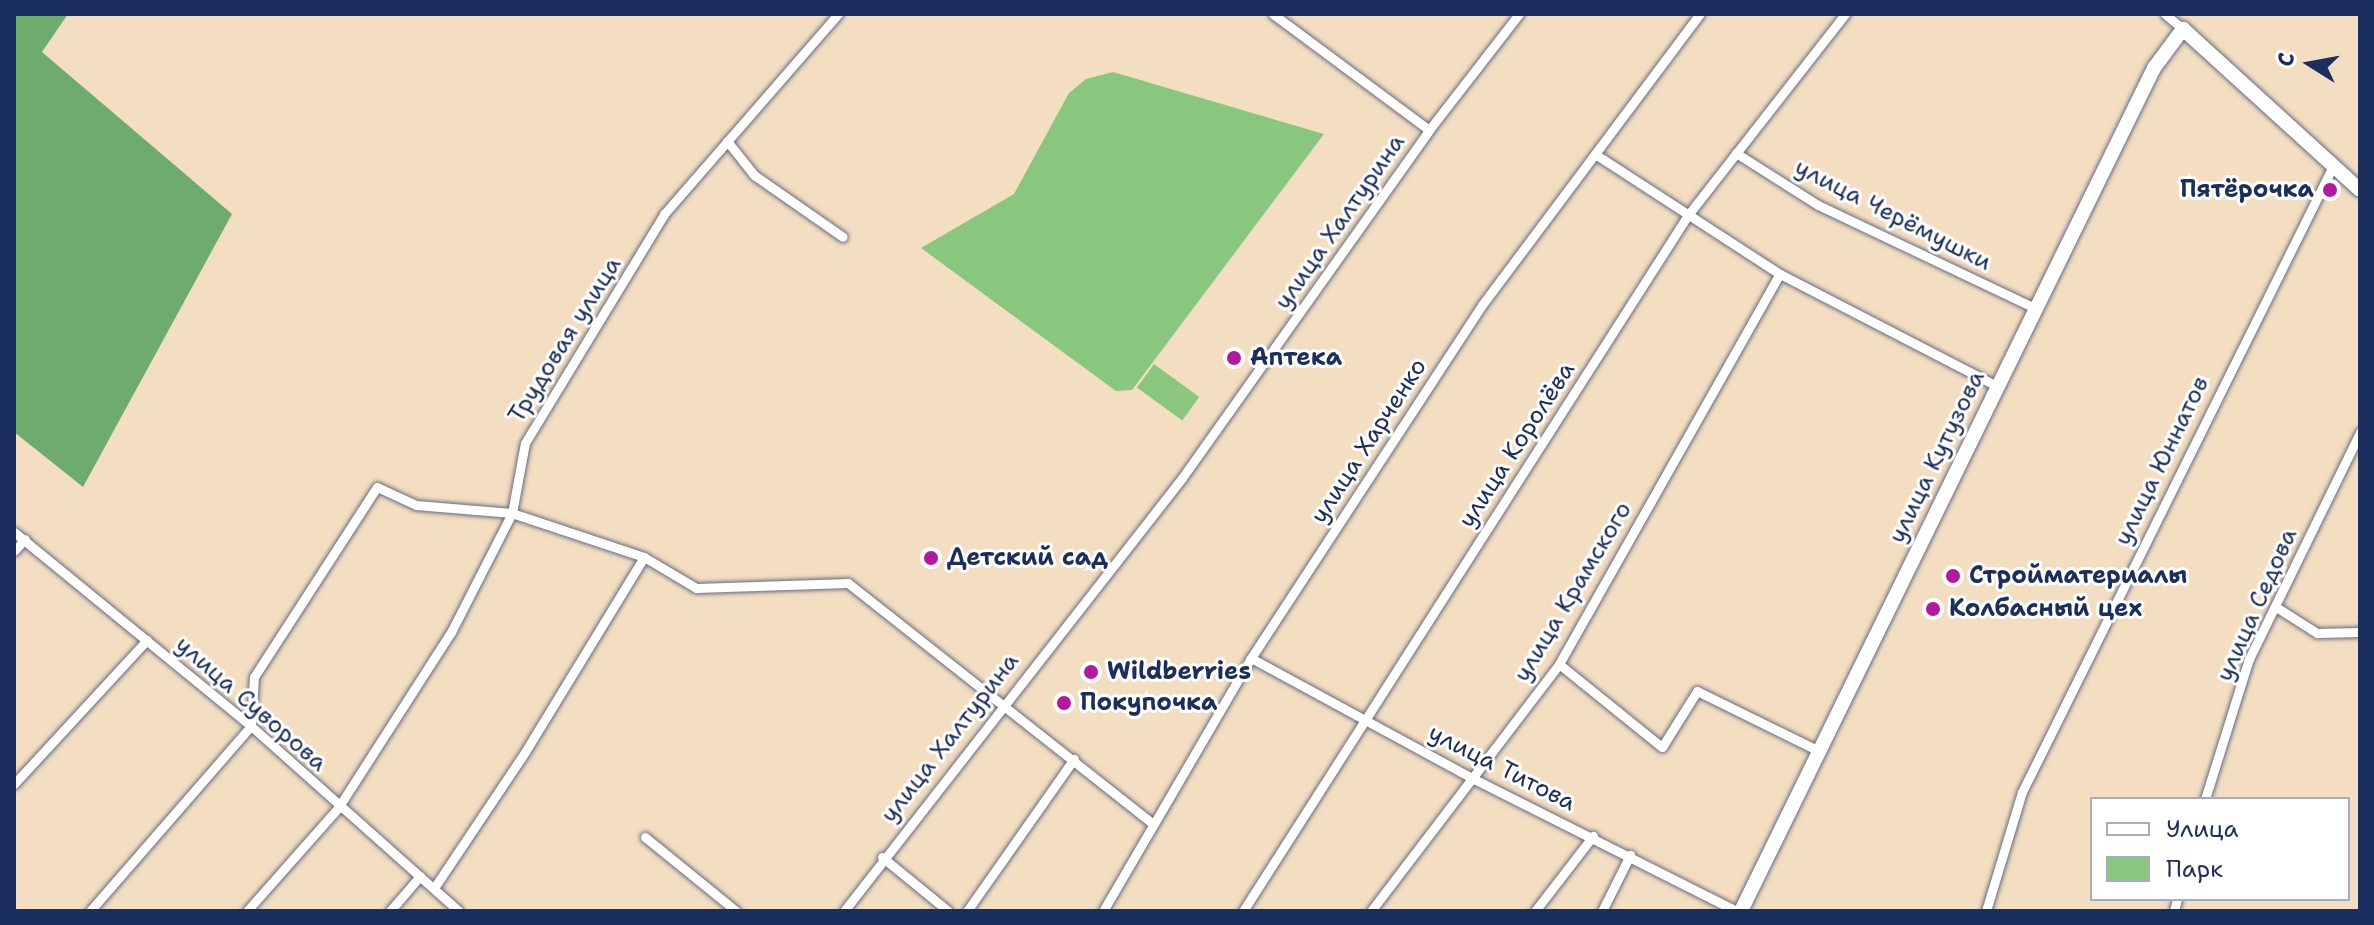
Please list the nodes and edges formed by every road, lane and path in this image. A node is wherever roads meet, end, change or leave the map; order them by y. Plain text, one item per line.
1 (838, 14) edge
2 (1273, 14) edge
3 (1519, 14) edge
4 (1700, 14) edge
5 (1845, 14) edge
6 (2165, 14) edge
7 (2183, 29) junction
8 (1429, 130) junction
9 (727, 141) junction
10 (1736, 153) junction
11 (1595, 154) junction
12 (2333, 166) junction
13 (2360, 190) edge
14 (1688, 215) junction
15 (843, 237) dead end
16 (1780, 274) junction
17 (2035, 308) junction
18 (1997, 386) junction
19 (2360, 432) edge
20 (512, 513) junction
21 (14, 532) edge
22 (25, 539) junction
23 (14, 551) edge
24 (644, 557) junction
25 (2276, 607) junction
26 (2360, 632) edge
27 (147, 640) junction
28 (1251, 658) junction
29 (1559, 664) junction
30 (1004, 702) junction
31 (1365, 719) junction
32 (251, 726) junction
33 (1817, 750) junction
34 (1074, 759) junction
35 (1474, 779) junction
36 (14, 784) edge
37 (2206, 797) edge
38 (338, 808) junction
39 (1151, 822) junction
40 (1593, 836) junction
41 (645, 837) dead end
42 (1630, 855) junction
43 (882, 857) junction
44 (420, 876) junction
45 (434, 888) junction
46 (850, 908) edge
47 (90, 911) edge
48 (247, 911) edge
49 (390, 911) edge
50 (459, 911) edge
51 (736, 911) edge
52 (948, 911) edge
53 (967, 911) edge
54 (1103, 911) edge
55 (1243, 911) edge
56 (1371, 911) edge
57 (1535, 911) edge
58 (1602, 911) edge
59 (1739, 911) edge
60 (1987, 911) edge

1 - 9 street, Трудовая улица
2 - 8 street
3 - 8 street, улица Халтурина
4 - 11 street, улица Харченко
5 - 10 street, улица Королёва
6 - 7 street
7 - 12 main road
7 - 17 main road, улица Кутузова
8 - 30 street, улица Халтурина
9 - 15 street
9 - 20 street, Трудовая улица
10 - 14 street, улица Королёва
10 - 17 street, улица Черёмушки
11 - 14 street
11 - 28 street, улица Харченко
12 - 13 main road
12 - 60 street, улица Юннатов
14 - 16 street
14 - 31 street, улица Королёва
16 - 18 street
16 - 29 street, улица Крамского
17 - 18 main road, улица Кутузова
18 - 33 main road, улица Кутузова
19 - 25 street, улица Седова
20 - 24 street
20 - 32 street
20 - 38 street, Трудовая улица
21 - 22 street, улица Суворова
22 - 23 street
22 - 27 street, улица Суворова
24 - 30 street
24 - 45 street
25 - 26 street
25 - 37 street, улица Седова
27 - 32 street, улица Суворова
27 - 36 street
28 - 31 street, улица Титова
28 - 39 street, улица Харченко
29 - 33 street
29 - 35 street, улица Крамского
30 - 34 street
30 - 43 street, улица Халтурина
31 - 35 street, улица Титова
31 - 55 street, улица Королёва
32 - 38 street, улица Суворова
32 - 47 street
33 - 59 main road, улица Кутузова
34 - 39 street
34 - 53 street
35 - 40 street, улица Титова
35 - 56 street, улица Крамского
38 - 44 street, улица Суворова
38 - 48 street, Трудовая улица
39 - 54 street, улица Харченко
40 - 42 street, улица Титова
40 - 57 street
41 - 51 street
42 - 58 street
42 - 59 street, улица Титова
43 - 46 street, улица Халтурина
43 - 52 street
44 - 45 street, улица Суворова
44 - 49 street
45 - 50 street, улица Суворова

